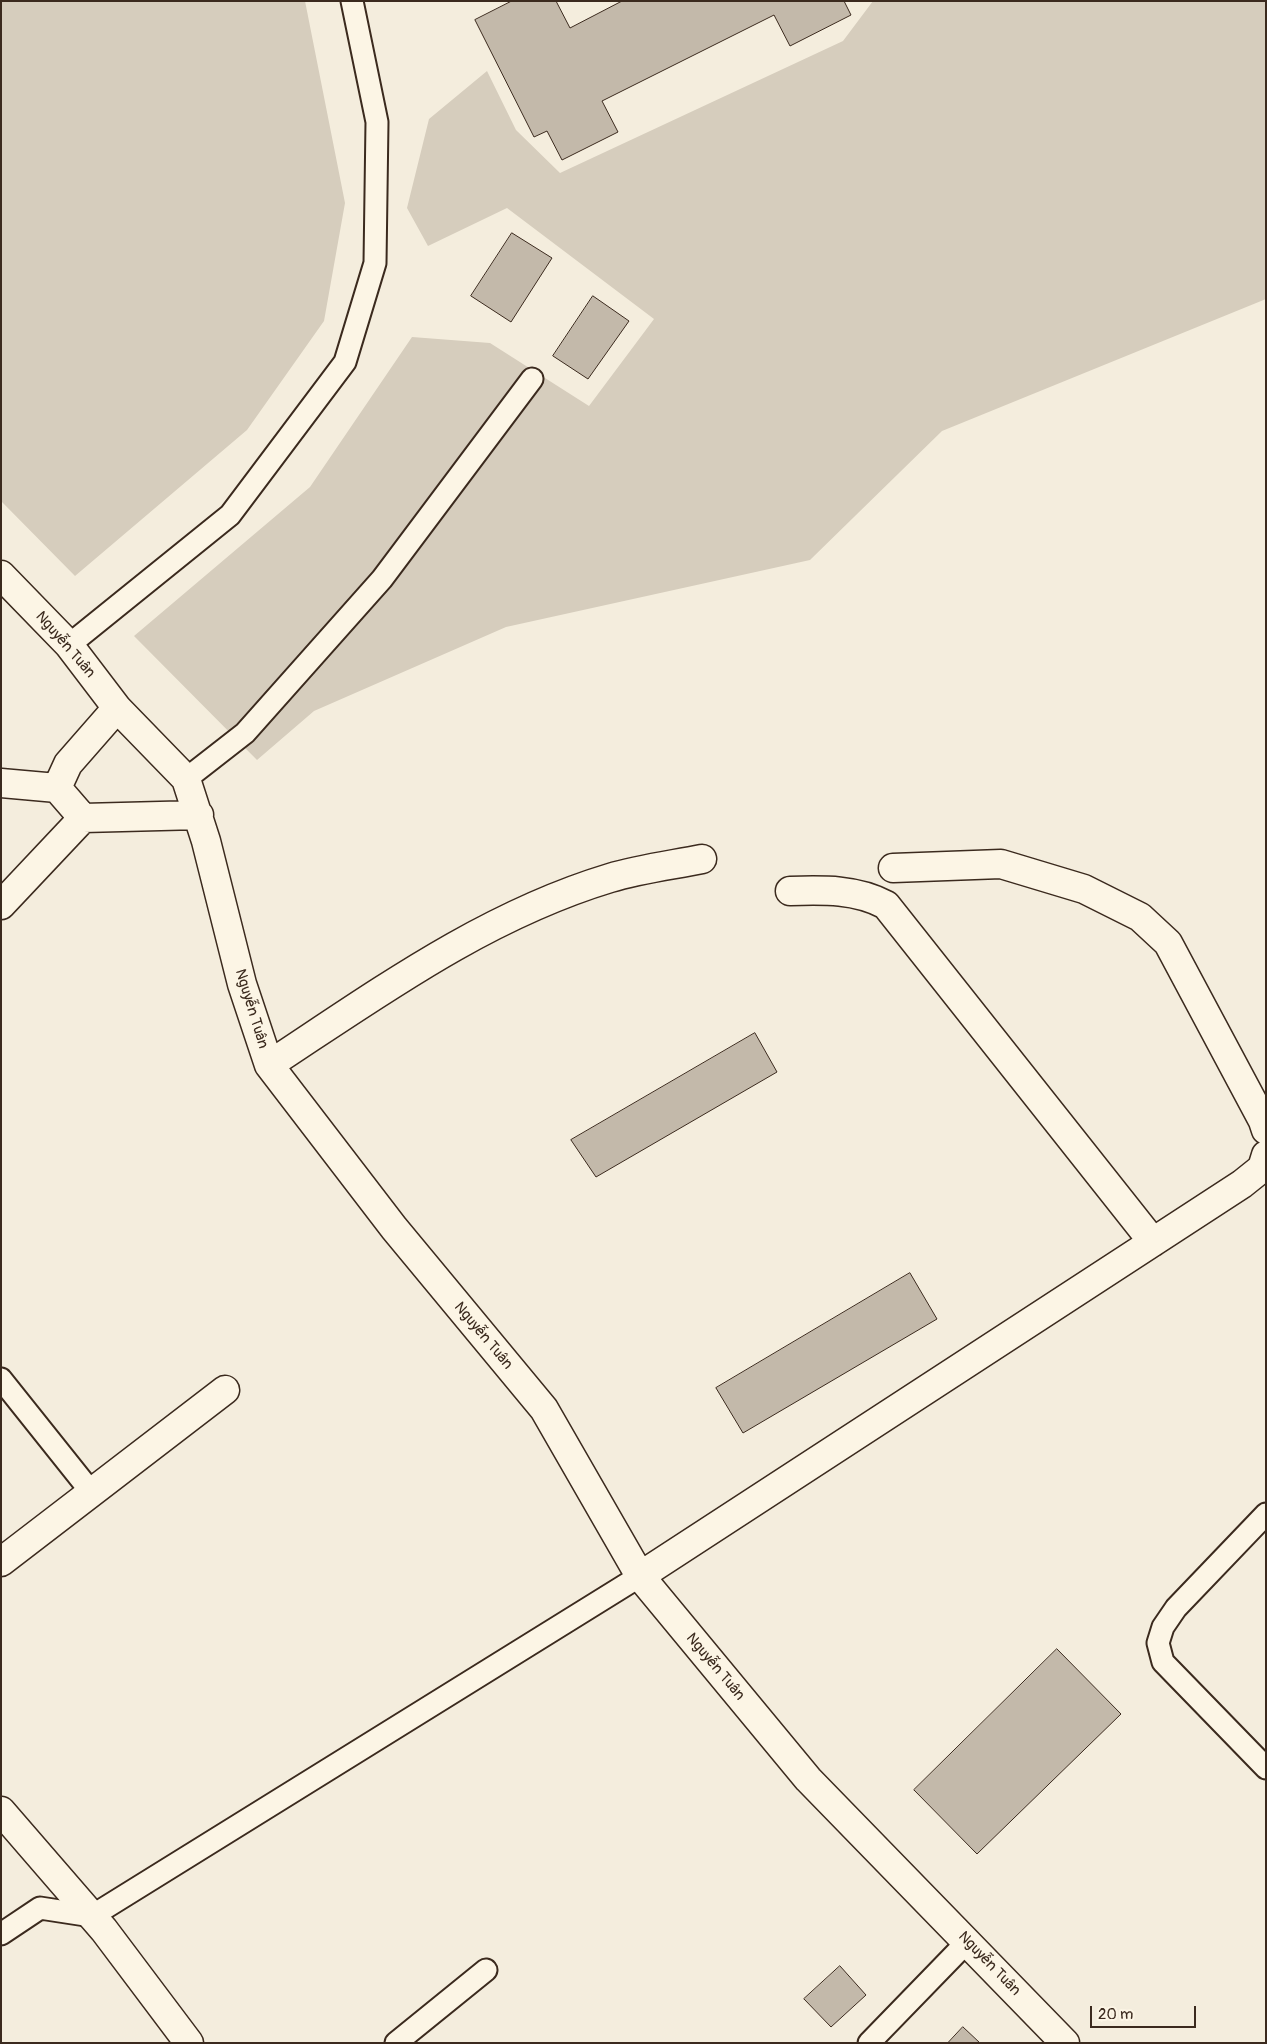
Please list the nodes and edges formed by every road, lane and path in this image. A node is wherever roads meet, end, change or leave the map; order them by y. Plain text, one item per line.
1 (352, 1) edge
2 (532, 379) dead end
3 (1, 575) edge
4 (69, 645) junction
5 (117, 708) junction
6 (186, 779) junction
7 (1, 783) edge
8 (57, 788) junction
9 (199, 815) junction
10 (83, 818) junction
11 (702, 859) dead end
12 (893, 868) dead end
13 (790, 892) dead end
14 (1, 905) edge
15 (269, 1065) junction
16 (1266, 1130) edge
17 (1266, 1155) edge
18 (1153, 1242) junction
19 (1, 1379) edge
20 (225, 1390) dead end
21 (92, 1493) junction
22 (1266, 1514) edge
23 (1, 1562) edge
24 (640, 1576) junction
25 (1266, 1768) edge
26 (1, 1811) edge
27 (92, 1916) junction
28 (1, 1934) edge
29 (967, 1942) junction
30 (486, 1970) dead end
31 (188, 2043) edge
32 (396, 2043) edge
33 (869, 2043) edge
34 (1065, 2043) edge

1 - 4 lane
2 - 6 lane
3 - 4 street, Nguyễn Tuân
4 - 5 street, Nguyễn Tuân
5 - 6 street, Nguyễn Tuân
5 - 8 street
6 - 9 street, Nguyễn Tuân
7 - 8 street
8 - 10 street
9 - 10 street
9 - 15 street, Nguyễn Tuân
10 - 14 street
11 - 15 street
12 - 16 street
13 - 18 street
15 - 24 street, Nguyễn Tuân
17 - 18 street
18 - 24 street
19 - 21 lane
20 - 21 street
21 - 23 street
22 - 25 lane
24 - 27 lane
24 - 29 street, Nguyễn Tuân
26 - 27 street
27 - 28 lane
27 - 31 street
29 - 33 lane
29 - 34 street, Nguyễn Tuân
30 - 32 lane

